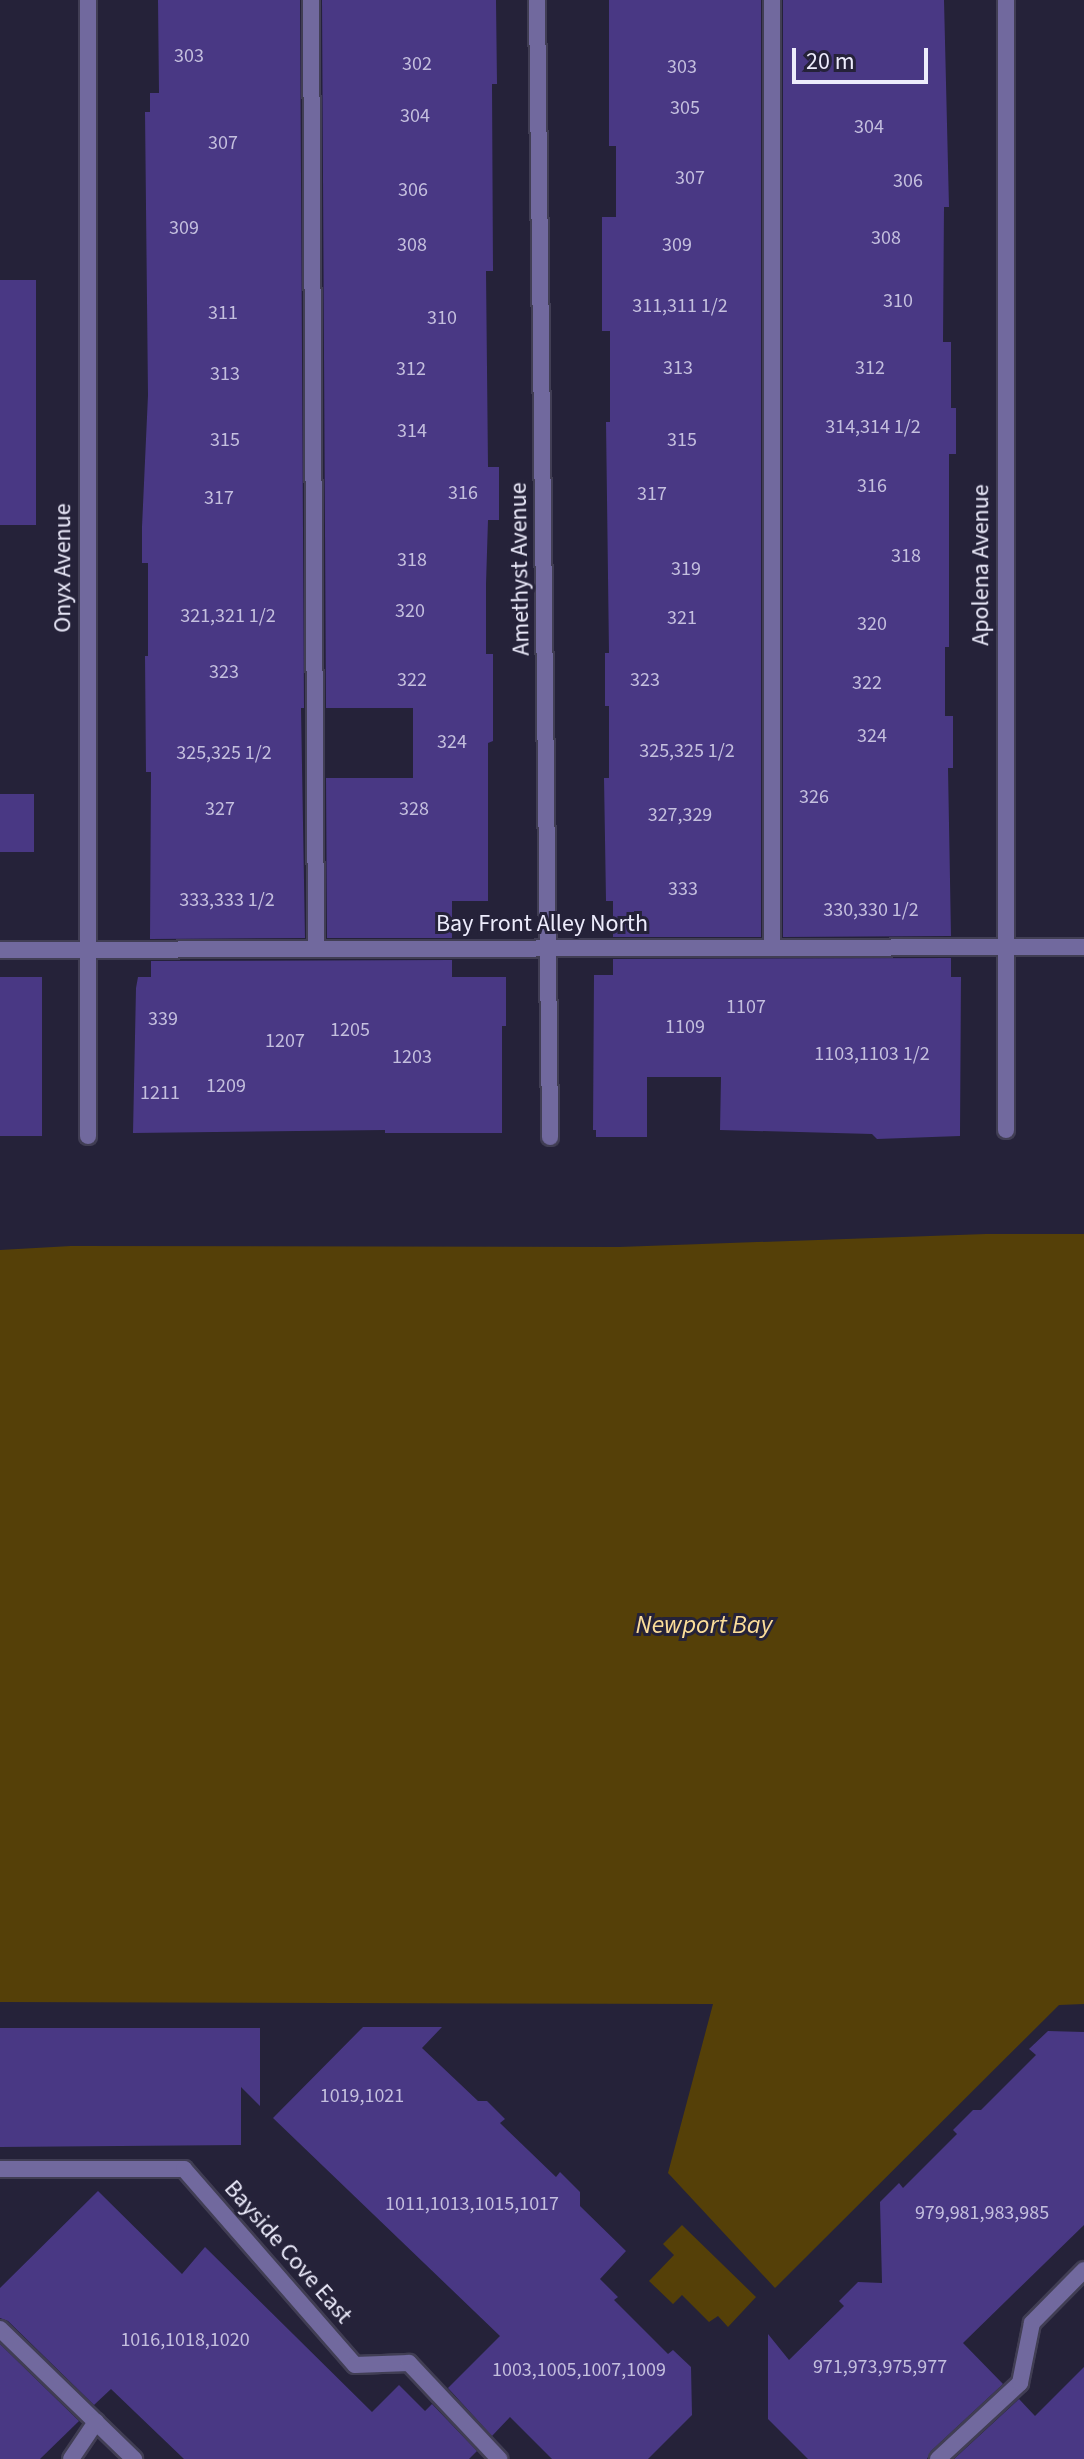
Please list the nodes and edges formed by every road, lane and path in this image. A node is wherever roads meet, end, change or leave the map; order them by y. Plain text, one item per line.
1 (88, 0) edge
2 (311, 0) edge
3 (537, 0) edge
4 (772, 0) edge
5 (1006, 0) edge
6 (772, 947) junction
7 (1004, 947) junction
8 (1084, 947) edge
9 (316, 949) junction
10 (549, 949) junction
11 (0, 950) edge
12 (87, 950) junction
13 (1006, 1130) dead end
14 (88, 1136) dead end
15 (550, 1137) dead end
16 (0, 2169) edge
17 (1084, 2270) edge
18 (0, 2329) edge
19 (96, 2422) junction
20 (71, 2459) edge
21 (134, 2459) edge
22 (499, 2459) edge
23 (938, 2459) edge

1 - 12 street, Onyx Avenue
2 - 9 street
3 - 10 street, Amethyst Avenue
4 - 6 street
5 - 7 street, Apolena Avenue
6 - 7 street, Bay Front Alley North
6 - 10 street, Bay Front Alley North
7 - 8 street, Bay Front Alley North
7 - 13 street, Apolena Avenue
9 - 10 street, Bay Front Alley North
9 - 12 street, Bay Front Alley North
10 - 15 street, Amethyst Avenue
11 - 12 street, Bay Front Alley North
12 - 14 street, Onyx Avenue
16 - 22 street, Bayside Cove East
17 - 23 street
18 - 19 street
19 - 20 street
19 - 21 street

